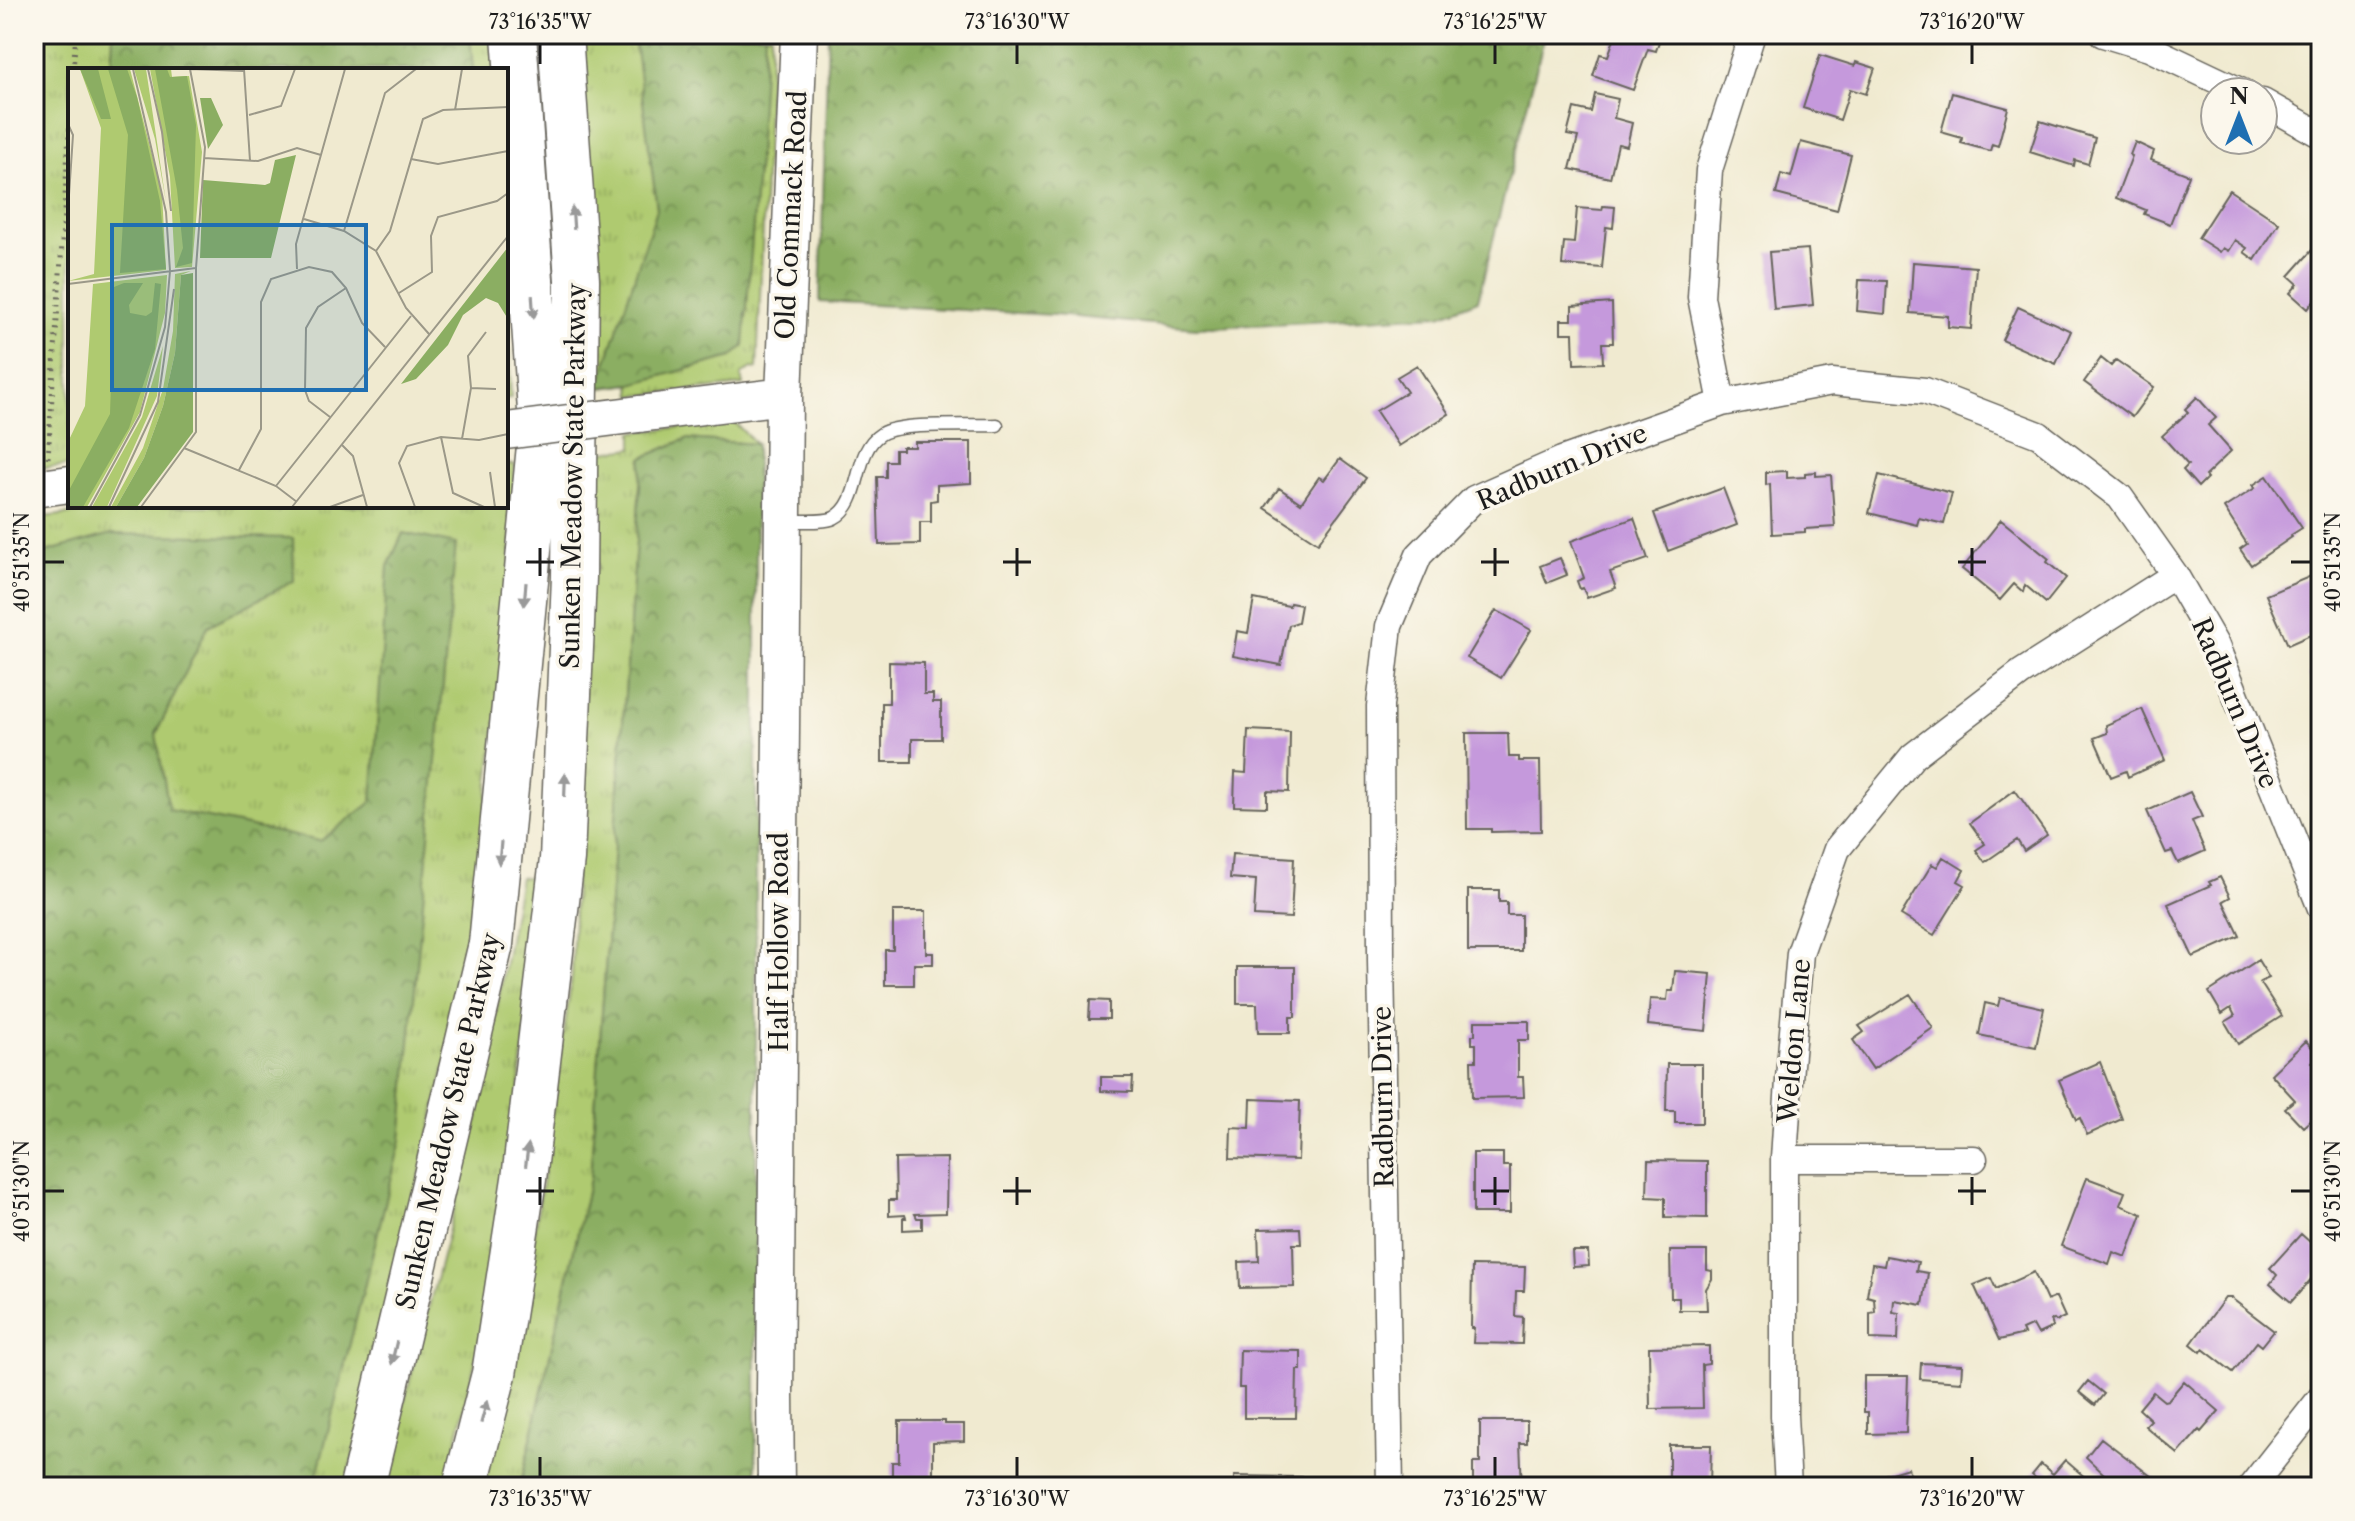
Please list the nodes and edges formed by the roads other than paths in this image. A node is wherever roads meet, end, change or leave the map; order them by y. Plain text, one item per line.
1 (514, 34) edge
2 (560, 34) edge
3 (799, 34) edge
4 (1752, 34) edge
5 (2103, 34) edge
6 (2152, 41) edge
7 (2214, 76) edge
8 (2279, 109) edge
9 (2321, 135) edge
10 (784, 396) junction
11 (1722, 403) junction
12 (997, 425) dead end
13 (508, 431) edge
14 (783, 521) junction
15 (2175, 575) junction
16 (2321, 908) edge
17 (1784, 1159) junction
18 (1974, 1159) dead end
19 (2321, 1398) edge
20 (362, 1487) edge
21 (465, 1487) edge
22 (776, 1487) edge
23 (1390, 1487) edge
24 (1788, 1487) edge
25 (2251, 1487) edge

1 -> 20 highway, Sunken Meadow State Parkway
21 -> 2 highway, Sunken Meadow State Parkway
3 - 10 street, Old Commack Road
4 - 11 street
5 - 6 street
6 - 7 street
8 - 9 street
10 - 13 street, bridge
10 - 14 street, Half Hollow Road
11 - 15 street, Radburn Drive
11 - 23 street, Radburn Drive
12 - 14 lane
14 - 22 street, Half Hollow Road
15 - 16 street, Radburn Drive
15 - 17 street, Weldon Lane
17 - 18 street
17 - 24 street, Weldon Lane
19 - 25 street

